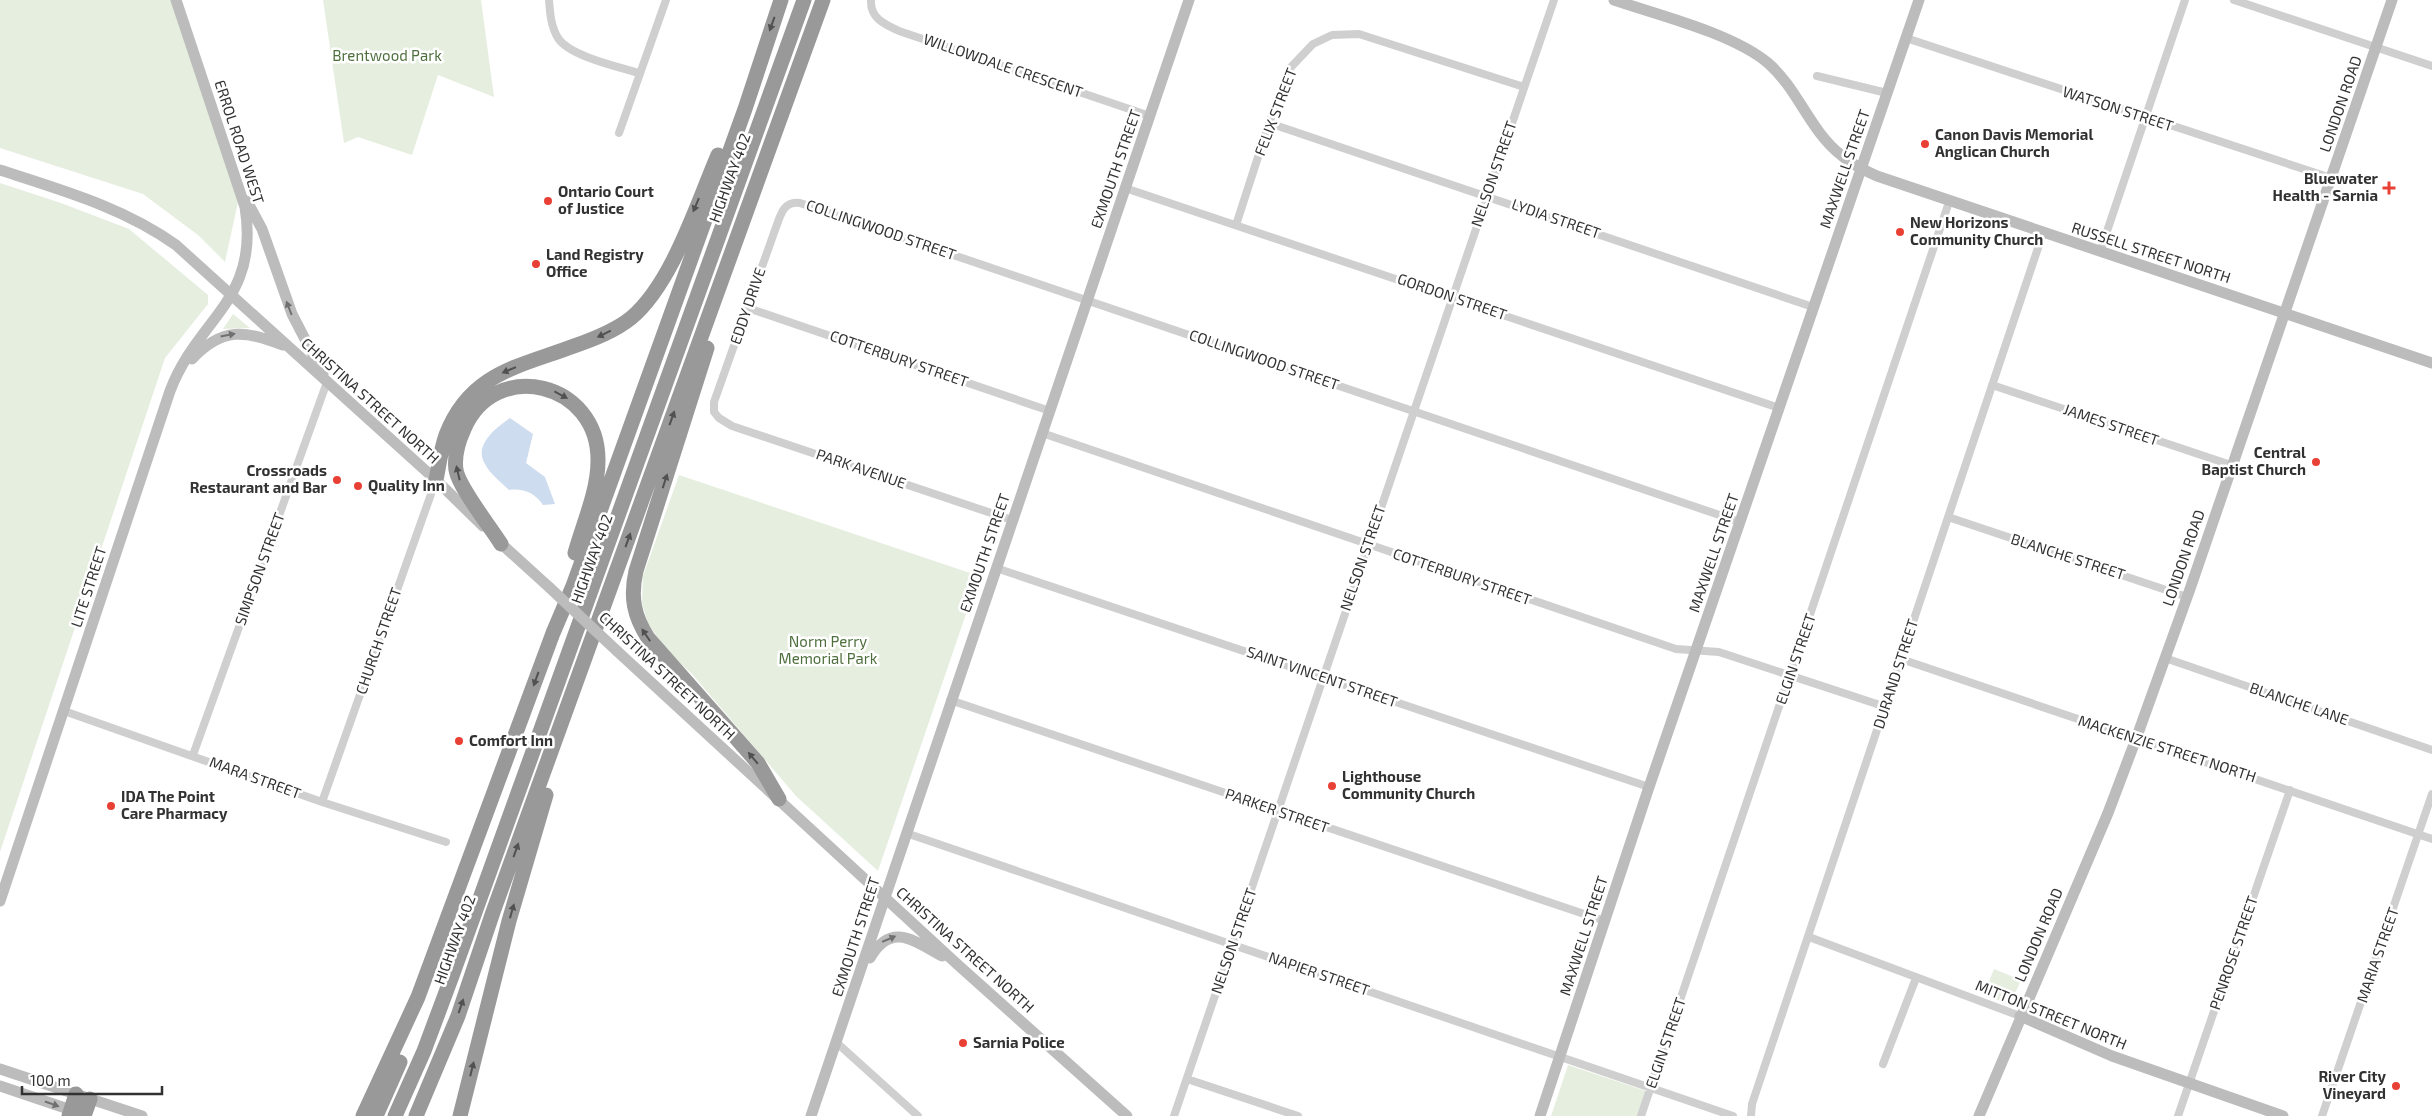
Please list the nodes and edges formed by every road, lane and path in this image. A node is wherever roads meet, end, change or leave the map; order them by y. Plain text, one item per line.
1 (176, 0) edge
2 (548, 0) edge
3 (666, 0) edge
4 (781, 0) edge
5 (794, 0) edge
6 (804, 0) edge
7 (870, 0) edge
8 (1189, 0) edge
9 (1554, 0) edge
10 (1614, 0) edge
11 (1919, 0) edge
12 (2185, 0) edge
13 (2234, 0) edge
14 (2392, 0) edge
15 (822, 5) edge
16 (1906, 38) junction
17 (2376, 47) junction
18 (763, 48) junction
19 (2432, 66) edge
20 (640, 73) junction
21 (1817, 76) dead end
22 (1524, 88) junction
23 (1887, 93) junction
24 (1150, 116) junction
25 (2145, 118) junction
26 (1269, 123) junction
27 (619, 133) dead end
28 (1861, 168) junction
29 (0, 170) edge
30 (2331, 178) junction
31 (240, 187) junction
32 (1125, 188) junction
33 (1486, 195) junction
34 (1949, 202) junction
35 (788, 204) joint
36 (1236, 225) junction
37 (2043, 233) junction
38 (2100, 252) junction
39 (232, 296) junction
40 (1452, 297) junction
41 (1087, 300) junction
42 (1814, 307) junction
43 (748, 308) junction
44 (2285, 312) junction
45 (288, 347) junction
46 (2432, 363) edge
47 (327, 382) junction
48 (1992, 385) junction
49 (170, 391) junction
50 (1779, 408) junction
51 (1412, 410) junction
52 (1050, 411) junction
53 (714, 412) joint
54 (1042, 433) junction
55 (2231, 465) junction
56 (436, 480) junction
57 (1948, 517) junction
58 (1012, 520) junction
59 (1740, 522) junction
60 (501, 544) junction
61 (1368, 544) junction
62 (618, 565) junction
63 (996, 568) junction
64 (2187, 597) junction
65 (553, 633) junction
66 (1696, 649) junction
67 (2165, 658) junction
68 (1901, 659) junction
69 (1791, 675) junction
70 (1322, 678) junction
71 (950, 700) junction
72 (1886, 707) junction
73 (64, 711) junction
74 (2136, 739) junction
75 (2432, 750) edge
76 (193, 755) junction
77 (1649, 787) junction
78 (2290, 790) junction
79 (2432, 794) edge
80 (779, 799) junction
81 (322, 802) junction
82 (1278, 812) junction
83 (906, 833) junction
84 (2418, 835) junction
85 (2432, 839) edge
86 (446, 842) dead end
87 (458, 893) junction
88 (885, 897) junction
89 (0, 901) edge
90 (1605, 921) junction
91 (1809, 937) junction
92 (1232, 944) junction
93 (956, 964) junction
94 (859, 976) junction
95 (1916, 978) junction
96 (2020, 1016) junction
97 (838, 1043) junction
98 (1561, 1057) junction
99 (1883, 1064) dead end
100 (0, 1069) edge
101 (1187, 1079) junction
102 (2190, 1083) junction
103 (0, 1086) edge
104 (1651, 1088) junction
105 (76, 1094) junction
106 (90, 1099) junction
107 (79, 1115) edge
108 (142, 1116) edge
109 (363, 1116) edge
110 (376, 1116) edge
111 (386, 1116) edge
112 (395, 1116) edge
113 (416, 1116) edge
114 (460, 1116) edge
115 (811, 1116) edge
116 (918, 1116) edge
117 (1127, 1116) edge
118 (1174, 1116) edge
119 (1298, 1116) edge
120 (1540, 1116) edge
121 (1641, 1116) edge
122 (1733, 1116) edge
123 (1751, 1116) edge
124 (1979, 1116) edge
125 (2178, 1116) edge
126 (2283, 1116) edge
127 (2322, 1116) edge

1 - 31 main road, ERROL ROAD WEST
2 - 20 street
3 - 20 street
4 -> 18 highway
5 - 111 highway, HIGHWAY 402
6 - 112 highway
7 - 24 street, WILLOWDALE CRESCENT
8 - 24 main road, EXMOUTH STREET
9 - 22 street, NELSON STREET
10 - 28 main road, RUSSELL STREET NORTH
11 - 16 main road, MAXWELL STREET
12 - 25 street
13 - 17 street
14 - 17 main road, LONDON ROAD
62 -> 15 highway, HIGHWAY 402
80 -> 15 highway
16 - 23 main road, MAXWELL STREET
16 - 25 street, WATSON STREET
17 - 19 street
17 - 30 main road, LONDON ROAD
18 -> 56 highway
18 - 65 highway
20 - 27 street
21 - 23 street
22 - 26 street, FELIX STREET
22 - 33 street, NELSON STREET
23 - 28 main road, MAXWELL STREET
24 - 32 main road, EXMOUTH STREET
25 - 30 street, WATSON STREET
25 - 38 street
26 - 33 street, LYDIA STREET
26 - 36 street, FELIX STREET
28 - 34 main road, RUSSELL STREET NORTH
28 - 42 main road, MAXWELL STREET
29 - 39 main road, CHRISTINA STREET NORTH
30 - 44 main road, LONDON ROAD
31 - 39 main road, ERROL ROAD WEST
47 -> 31 main road
32 - 36 street, GORDON STREET
32 - 41 main road, EXMOUTH STREET
33 - 40 street, NELSON STREET
33 - 42 street, LYDIA STREET
34 - 37 main road, RUSSELL STREET NORTH
34 - 69 street, ELGIN STREET
35 - 41 street, COLLINGWOOD STREET
35 - 43 street, EDDY DRIVE
36 - 40 street, GORDON STREET
37 - 38 main road, RUSSELL STREET NORTH
37 - 48 street, DURAND STREET
38 - 44 main road, RUSSELL STREET NORTH
39 - 45 main road, CHRISTINA STREET NORTH
39 - 49 main road, LITE STREET
40 - 50 street, GORDON STREET
40 - 51 street, NELSON STREET
41 - 51 street, COLLINGWOOD STREET
41 - 52 main road, EXMOUTH STREET
42 - 50 main road, MAXWELL STREET
43 - 52 street, COTTERBURY STREET
43 - 53 street, EDDY DRIVE
44 - 46 main road, RUSSELL STREET NORTH
44 - 55 main road, LONDON ROAD
45 - 47 main road, CHRISTINA STREET NORTH
49 -> 45 main road
47 - 56 main road, CHRISTINA STREET NORTH
47 - 76 street, SIMPSON STREET
48 - 55 street, JAMES STREET
48 - 57 street, DURAND STREET
49 - 73 main road, LITE STREET
50 - 59 main road, MAXWELL STREET
51 - 59 street, COLLINGWOOD STREET
51 - 61 street, NELSON STREET
52 - 54 main road, EXMOUTH STREET
53 - 58 street, PARK AVENUE
54 - 58 main road, EXMOUTH STREET
54 - 61 street, COTTERBURY STREET
55 - 64 main road, LONDON ROAD
56 - 60 main road, CHRISTINA STREET NORTH
56 - 81 street, CHURCH STREET
57 - 64 street, BLANCHE STREET
57 - 68 street, DURAND STREET
58 - 63 main road, EXMOUTH STREET
59 - 66 main road, MAXWELL STREET
60 -> 65 highway
60 - 80 main road, CHRISTINA STREET NORTH, bridge
61 - 66 street, COTTERBURY STREET
61 - 70 street, NELSON STREET
113 -> 62 highway, HIGHWAY 402
114 -> 62 highway
63 - 70 street, SAINT VINCENT STREET
63 - 71 main road, EXMOUTH STREET
64 - 67 main road, LONDON ROAD
65 -> 87 highway
66 - 69 street, COTTERBURY STREET
66 - 77 main road, MAXWELL STREET
67 - 74 main road, LONDON ROAD
67 - 75 street, BLANCHE LANE
68 - 72 street, DURAND STREET
68 - 74 street, MACKENZIE STREET NORTH
69 - 72 street, COTTERBURY STREET
69 - 104 street, ELGIN STREET
70 - 77 street, SAINT VINCENT STREET
70 - 82 street, NELSON STREET
71 - 82 street, PARKER STREET
71 - 83 main road, EXMOUTH STREET
72 - 91 street, DURAND STREET
73 - 76 street, MARA STREET
73 - 89 main road, LITE STREET
74 - 78 street, MACKENZIE STREET NORTH
74 - 96 main road, LONDON ROAD
76 - 81 street, MARA STREET
77 - 90 main road, MAXWELL STREET
78 - 84 street, MACKENZIE STREET NORTH
78 - 102 street, PENROSE STREET
79 - 84 street, MARIA STREET
80 - 88 main road, CHRISTINA STREET NORTH
81 - 86 street, MARA STREET
82 - 90 street, PARKER STREET
82 - 92 street, NELSON STREET
83 - 88 main road, EXMOUTH STREET
83 - 92 street, NAPIER STREET
84 - 85 street, MACKENZIE STREET NORTH
84 - 127 street, MARIA STREET
87 - 109 highway
87 - 110 highway
88 - 93 main road, CHRISTINA STREET NORTH
88 - 94 main road, EXMOUTH STREET
90 - 98 main road, MAXWELL STREET
91 - 95 street, MITTON STREET NORTH
91 - 123 street, DURAND STREET
92 - 98 street, NAPIER STREET
92 - 101 street, NELSON STREET
94 -> 93 main road
93 - 117 main road, CHRISTINA STREET NORTH
94 - 97 main road, EXMOUTH STREET
95 - 96 street, MITTON STREET NORTH
95 - 99 street
96 - 102 main road, MITTON STREET NORTH
96 - 124 main road, LONDON ROAD
97 - 115 main road, EXMOUTH STREET
97 - 116 street
98 - 104 street, NAPIER STREET
98 - 120 main road, MAXWELL STREET
100 - 105 main road
101 - 118 street, NELSON STREET
101 - 119 street
102 - 125 street, PENROSE STREET
102 - 126 main road, MITTON STREET NORTH
103 -> 107 main road
104 - 121 street, ELGIN STREET
104 - 122 street, NAPIER STREET
105 - 106 main road
105 - 107 highway
106 - 107 highway
106 - 108 main road

